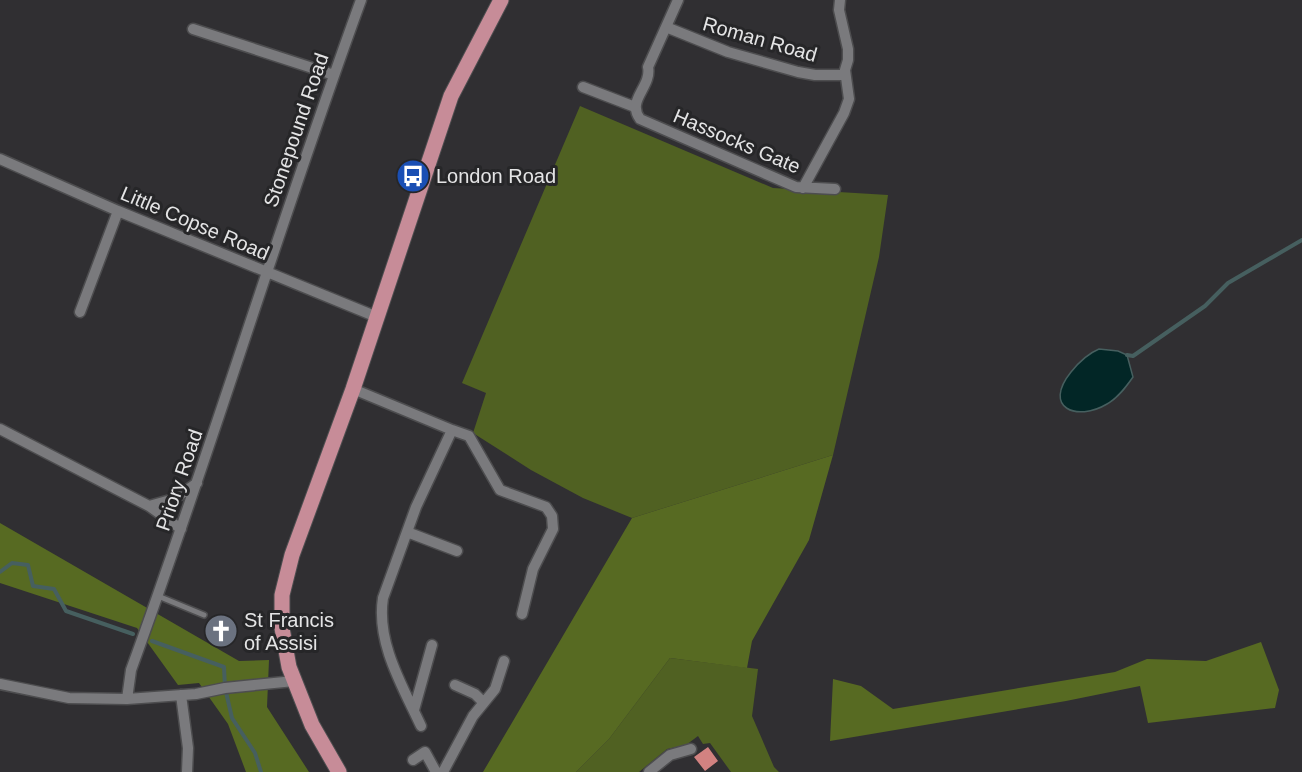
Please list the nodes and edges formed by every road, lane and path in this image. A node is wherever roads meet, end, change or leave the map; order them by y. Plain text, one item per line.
1 (361, 0) edge
2 (501, 0) edge
3 (678, 0) edge
4 (840, 0) edge
5 (666, 27) junction
6 (194, 29) dead end
7 (334, 75) junction
8 (845, 75) junction
9 (583, 87) dead end
10 (635, 107) junction
11 (0, 159) edge
12 (803, 188) junction
13 (835, 189) dead end
14 (118, 211) junction
15 (267, 273) junction
16 (80, 312) dead end
17 (377, 317) junction
18 (352, 389) junction
19 (0, 429) edge
20 (452, 429) junction
21 (197, 483) junction
22 (149, 506) junction
23 (181, 530) junction
24 (407, 532) junction
25 (456, 551) dead end
26 (157, 595) junction
27 (522, 614) dead end
28 (204, 615) dead end
29 (432, 645) dead end
30 (504, 661) dead end
31 (294, 681) junction
32 (0, 684) edge
33 (455, 685) dead end
34 (181, 695) junction
35 (127, 699) junction
36 (483, 702) junction
37 (414, 710) junction
38 (421, 726) dead end
39 (691, 749) dead end
40 (413, 760) dead end
41 (187, 772) edge
42 (339, 772) edge
43 (436, 772) edge
44 (443, 772) edge
45 (649, 772) edge

1 - 7 street, Stonepound Road
2 - 17 main road
3 - 5 street
4 - 8 street
5 - 8 street, Roman Road
5 - 10 street
6 - 7 street
7 - 15 street, Stonepound Road
8 - 12 street
9 - 10 street, Hassocks Gate
10 - 12 street, Hassocks Gate
11 - 14 street, Little Copse Road
12 - 13 street, Hassocks Gate
14 - 15 street, Little Copse Road
14 - 16 street
15 - 17 street, Little Copse Road
15 - 21 street, Priory Road
17 - 18 main road
18 - 20 street
18 - 31 main road
19 - 22 street
20 - 24 street
20 - 27 street
21 - 22 street
21 - 23 street, Priory Road
22 - 23 street
23 - 26 street, Priory Road
24 - 25 street
24 - 37 street
26 - 28 lane
26 - 35 street, Priory Road
29 - 37 street
30 - 36 street
31 - 34 street
31 - 42 main road
32 - 35 street
33 - 36 street
34 - 35 street
34 - 41 street
36 - 44 street
37 - 38 street
39 - 45 street
40 - 43 street

